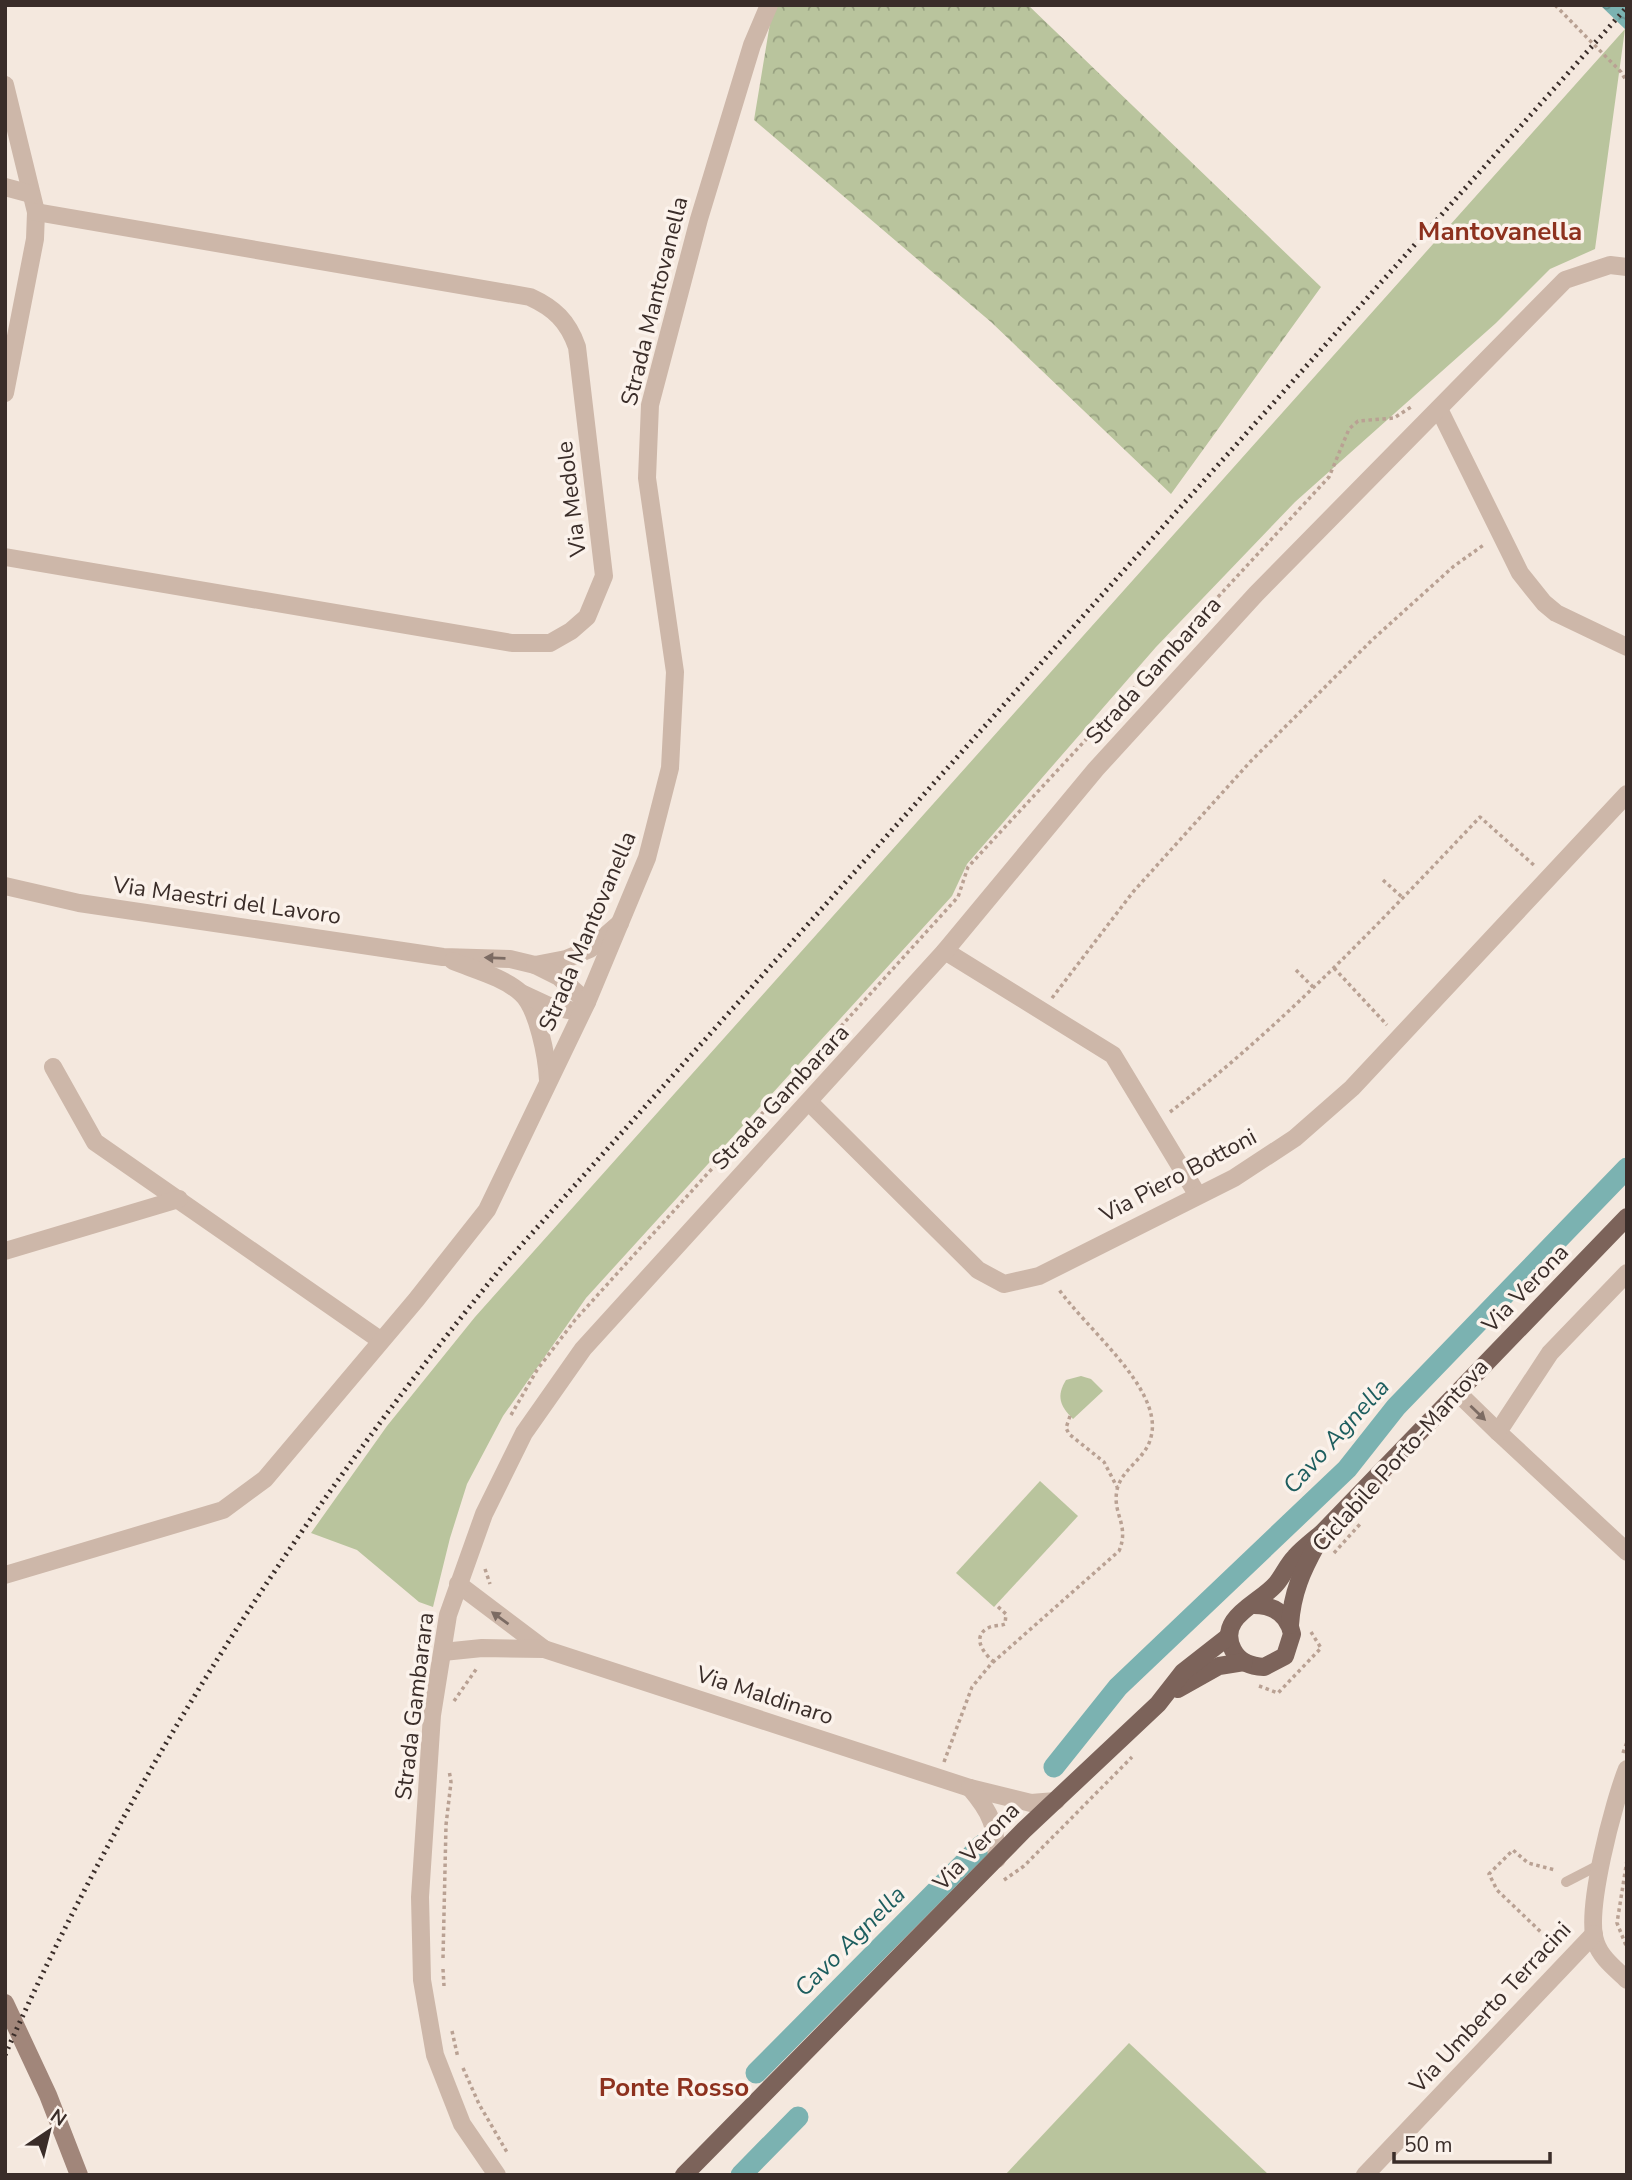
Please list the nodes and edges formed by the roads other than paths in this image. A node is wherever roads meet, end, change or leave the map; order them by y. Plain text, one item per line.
1 (769, 5) edge
2 (5, 85) edge
3 (5, 187) edge
4 (31, 194) junction
5 (36, 212) junction
6 (1627, 267) edge
7 (5, 393) edge
8 (1439, 409) junction
9 (5, 557) edge
10 (1627, 647) edge
11 (1627, 794) edge
12 (5, 886) edge
13 (623, 921) junction
14 (945, 951) junction
15 (443, 957) junction
16 (535, 965) junction
17 (523, 994) junction
18 (584, 1007) junction
19 (53, 1067) dead end
20 (548, 1083) junction
21 (810, 1103) junction
22 (1197, 1195) junction
23 (179, 1199) junction
24 (1627, 1217) edge
25 (5, 1251) edge
26 (1627, 1272) edge
27 (380, 1340) junction
28 (1458, 1392) junction
29 (1498, 1432) junction
30 (1323, 1532) junction
31 (1627, 1552) edge
32 (5, 1575) edge
33 (458, 1584) junction
34 (1254, 1605) junction
35 (1290, 1625) junction
36 (1229, 1636) junction
37 (544, 1649) junction
38 (443, 1653) junction
39 (1244, 1662) junction
40 (1158, 1704) junction
41 (1623, 1765) edge
42 (970, 1788) junction
43 (1056, 1801) junction
44 (996, 1859) junction
45 (1601, 1864) junction
46 (1566, 1882) dead end
47 (1594, 1934) junction
48 (1627, 1980) edge
49 (5, 2003) edge
50 (79, 2175) edge
51 (497, 2175) edge
52 (684, 2175) edge
53 (1364, 2175) edge

1 - 13 street, Strada Mantovanella
2 - 4 street
3 - 4 street
4 - 5 street
5 - 7 street
5 - 9 street, Via Medole
6 - 8 street, Strada Gambarara
8 - 10 street
8 - 14 street, Strada Gambarara
11 - 22 street, Via Piero Bottoni
12 - 15 street, Via Maestri del Lavoro
13 - 16 street
13 - 18 street, Strada Mantovanella
14 - 21 street, Strada Gambarara
14 - 22 street
16 -> 15 street
15 - 17 street
16 - 18 street
17 - 18 street
17 - 20 street
18 - 20 street, Strada Mantovanella
19 - 23 street
20 - 27 street, Strada Mantovanella
21 - 22 street, Via Piero Bottoni
21 - 33 street, Strada Gambarara
23 - 25 street
23 - 27 street
24 - 28 main road, Via Verona
26 - 29 street
27 - 32 street, Strada Mantovanella
28 -> 29 street
28 - 30 main road, Via Verona
29 - 31 street
30 - 34 main road, Via Verona
30 - 35 main road, Via Verona
37 -> 33 street, Via Maldinaro
33 - 38 street, Strada Gambarara
34 - 35 main road
34 - 36 main road, Via Verona
35 - 39 main road, Via Verona
36 - 39 main road
36 - 40 main road, Via Verona
37 - 38 street, Via Maldinaro
37 - 42 street, Via Maldinaro
38 - 51 street, Strada Gambarara
39 - 40 main road, Via Verona
40 - 43 main road, Via Verona
41 - 45 street
42 - 43 street, Via Maldinaro
42 - 44 street
43 - 44 main road, Via Verona
44 - 52 main road, Via Verona
45 - 46 lane
45 - 47 street
47 - 48 street
47 - 53 street, Via Umberto Terracini
49 - 50 main road

